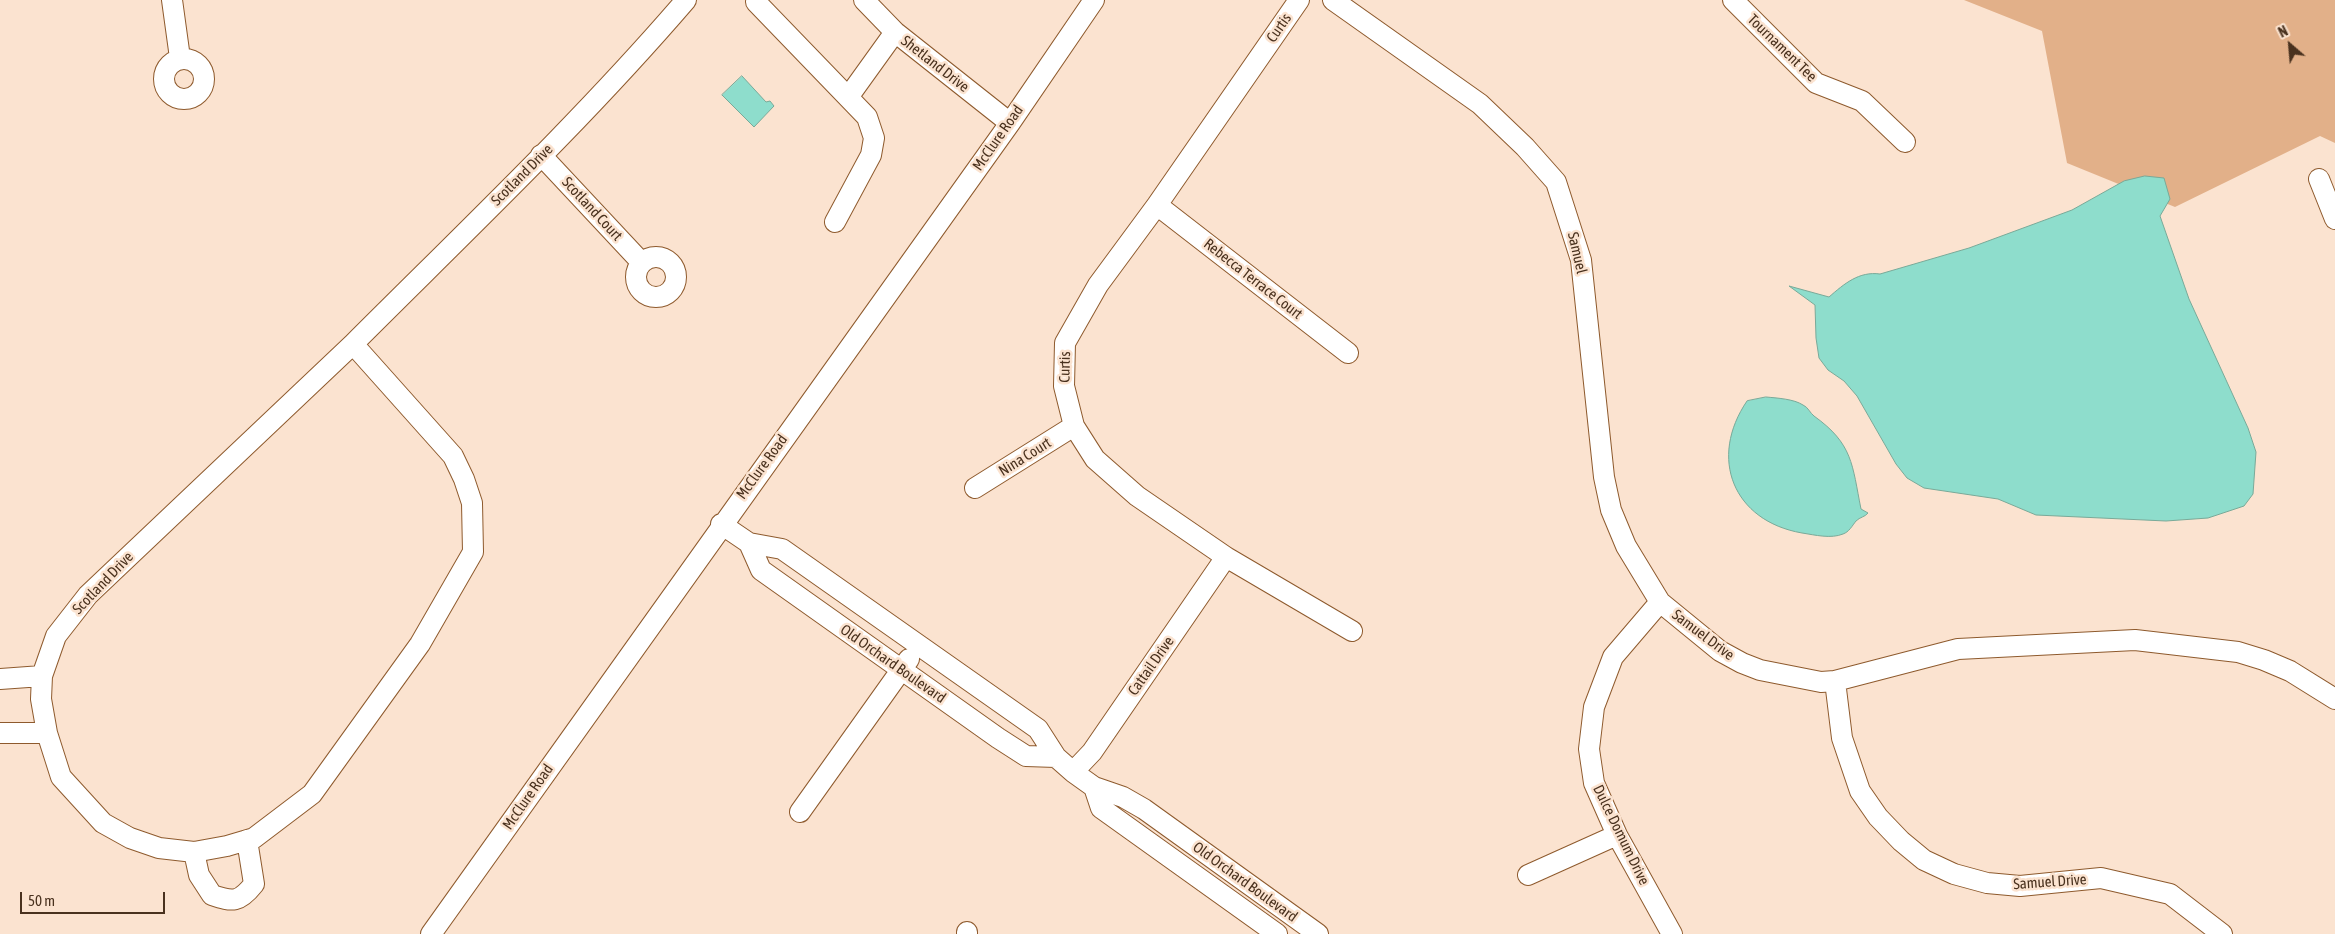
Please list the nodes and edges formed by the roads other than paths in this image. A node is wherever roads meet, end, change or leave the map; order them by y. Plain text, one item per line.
1 (172, 0) edge
2 (686, 0) edge
3 (864, 0) edge
4 (1094, 0) edge
5 (1299, 0) edge
6 (1333, 0) edge
7 (1733, 0) edge
8 (756, 2) dead end
9 (895, 32) junction
10 (180, 58) dead end
11 (849, 96) junction
12 (1010, 123) junction
13 (1905, 142) dead end
14 (542, 156) junction
15 (2319, 179) dead end
16 (1157, 205) junction
17 (2335, 219) edge
18 (835, 222) dead end
19 (642, 263) dead end
20 (353, 344) junction
21 (1348, 353) dead end
22 (1074, 426) junction
23 (975, 488) dead end
24 (721, 524) junction
25 (749, 543) junction
26 (1226, 557) junction
27 (1660, 602) junction
28 (1352, 631) dead end
29 (919, 647) junction
30 (902, 670) junction
31 (42, 676) junction
32 (0, 679) edge
33 (1835, 681) junction
34 (2335, 699) edge
35 (0, 733) edge
36 (47, 733) junction
37 (1056, 756) junction
38 (1073, 772) junction
39 (1094, 787) junction
40 (800, 812) dead end
41 (1617, 835) junction
42 (247, 840) junction
43 (194, 852) junction
44 (1528, 875) dead end
45 (431, 934) edge
46 (1277, 934) edge
47 (1318, 934) edge
48 (1672, 934) edge
49 (2222, 934) edge

1 - 10 street
2 - 14 street, Scotland Drive
3 - 9 street, Shetland Drive
4 - 12 street, McClure Road
5 - 16 street, Curtis
6 - 27 street, Samuel
7 - 13 street, Tournament Tee
8 - 11 street
9 - 11 street
9 - 12 street, Shetland Drive
11 - 18 street
12 - 24 street, McClure Road
14 - 19 street, Scotland Court
14 - 20 street, Scotland Drive
15 - 17 street
16 - 21 street, Rebecca Terrace Court
16 - 22 street, Curtis
20 - 31 street, Scotland Drive
20 - 42 street, Scotland Drive
22 - 23 street, Nina Court
22 - 26 street, Curtis
24 - 25 street, Old Orchard Boulevard
24 - 45 street, McClure Road
25 - 29 street, Old Orchard Boulevard
25 - 30 street, Old Orchard Boulevard
26 - 28 street, Curtis
26 - 38 street, Cattail Drive
27 - 33 street, Samuel Drive
27 - 41 street, Dulce Domum Drive
29 - 30 street
29 - 37 street, Old Orchard Boulevard
30 - 37 street, Old Orchard Boulevard
30 - 40 street
31 - 32 street
31 - 36 street, Scotland Drive
33 - 34 street, Samuel Drive
33 - 49 street, Samuel Drive
35 - 36 street
36 - 43 street, Scotland Drive
37 - 38 street, Old Orchard Boulevard
38 - 39 street, Old Orchard Boulevard
39 - 46 street, Old Orchard Boulevard
39 - 47 street, Old Orchard Boulevard
41 - 44 street
41 - 48 street, Dulce Domum Drive
42 - 43 street, Scotland Drive
42 - 43 street

